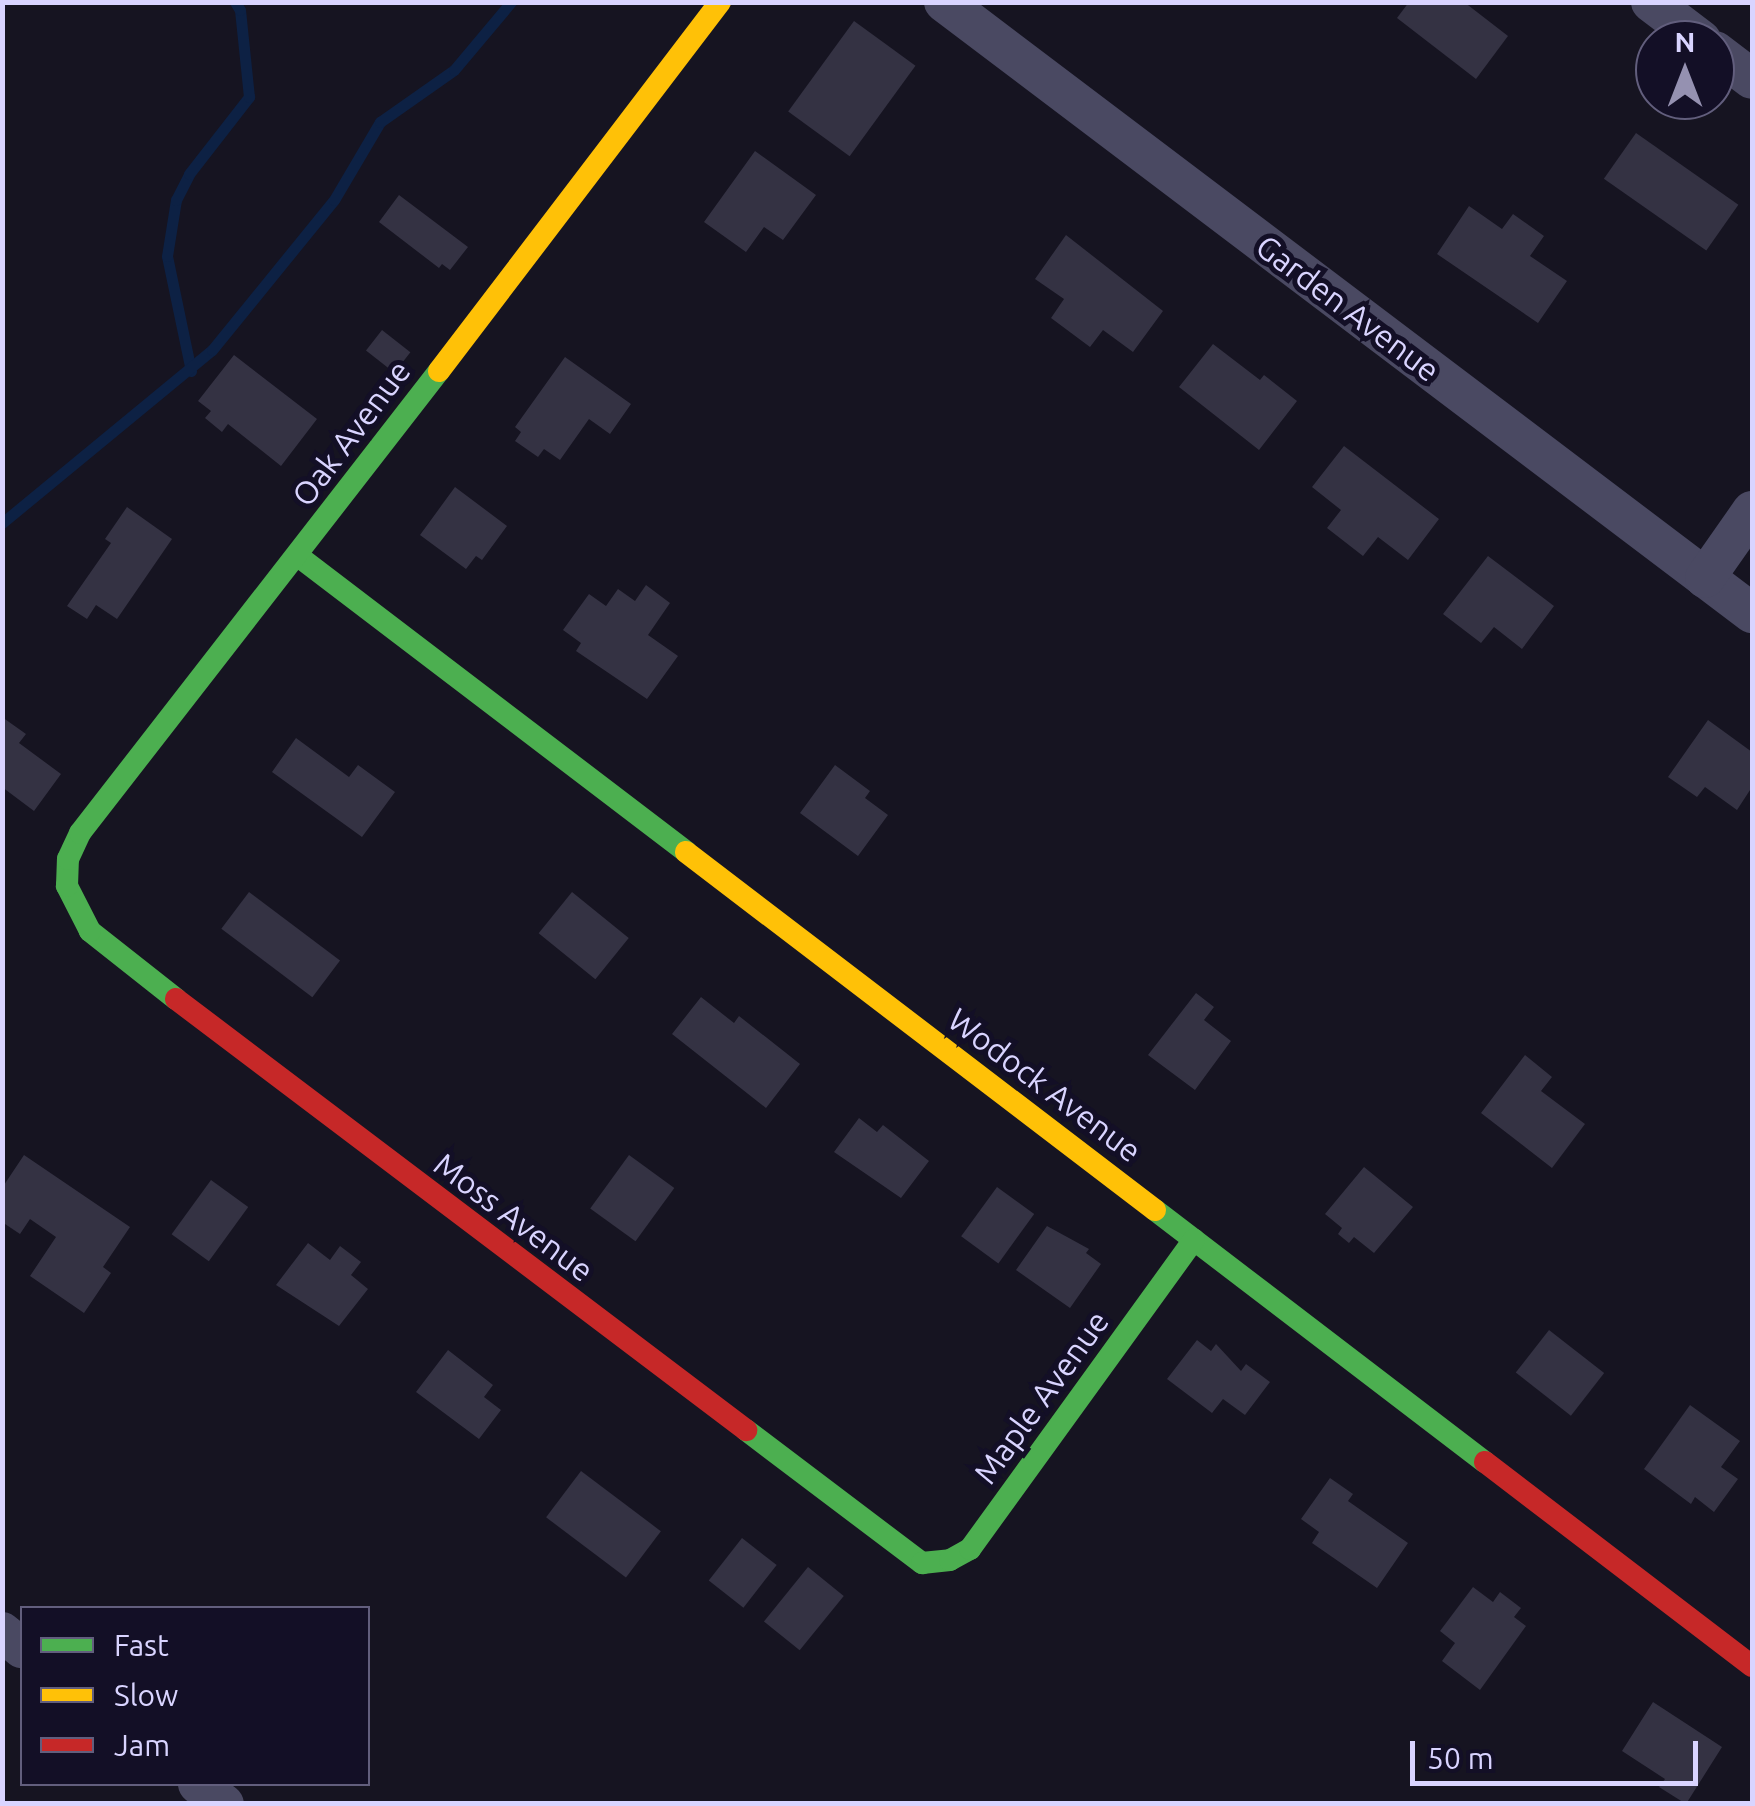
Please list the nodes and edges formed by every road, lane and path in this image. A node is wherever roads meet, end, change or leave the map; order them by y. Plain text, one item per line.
1 (720, 2) edge
2 (944, 2) edge
3 (1652, 2) edge
4 (1675, 20) edge
5 (1752, 510) edge
6 (298, 556) junction
7 (1705, 578) junction
8 (1752, 614) edge
9 (78, 911) joint
10 (1194, 1240) junction
11 (922, 1564) joint
12 (1752, 1666) edge
13 (201, 1786) edge
14 (224, 1804) edge

1 - 6 street, Oak Avenue
2 - 7 street, Garden Avenue
3 - 4 street
5 - 7 street
6 - 9 street, Oak Avenue
6 - 10 street, Wodock Avenue
7 - 8 street, Garden Avenue
9 - 11 street, Moss Avenue
10 - 11 street, Maple Avenue
10 - 12 street, Wodock Avenue
13 - 14 street

